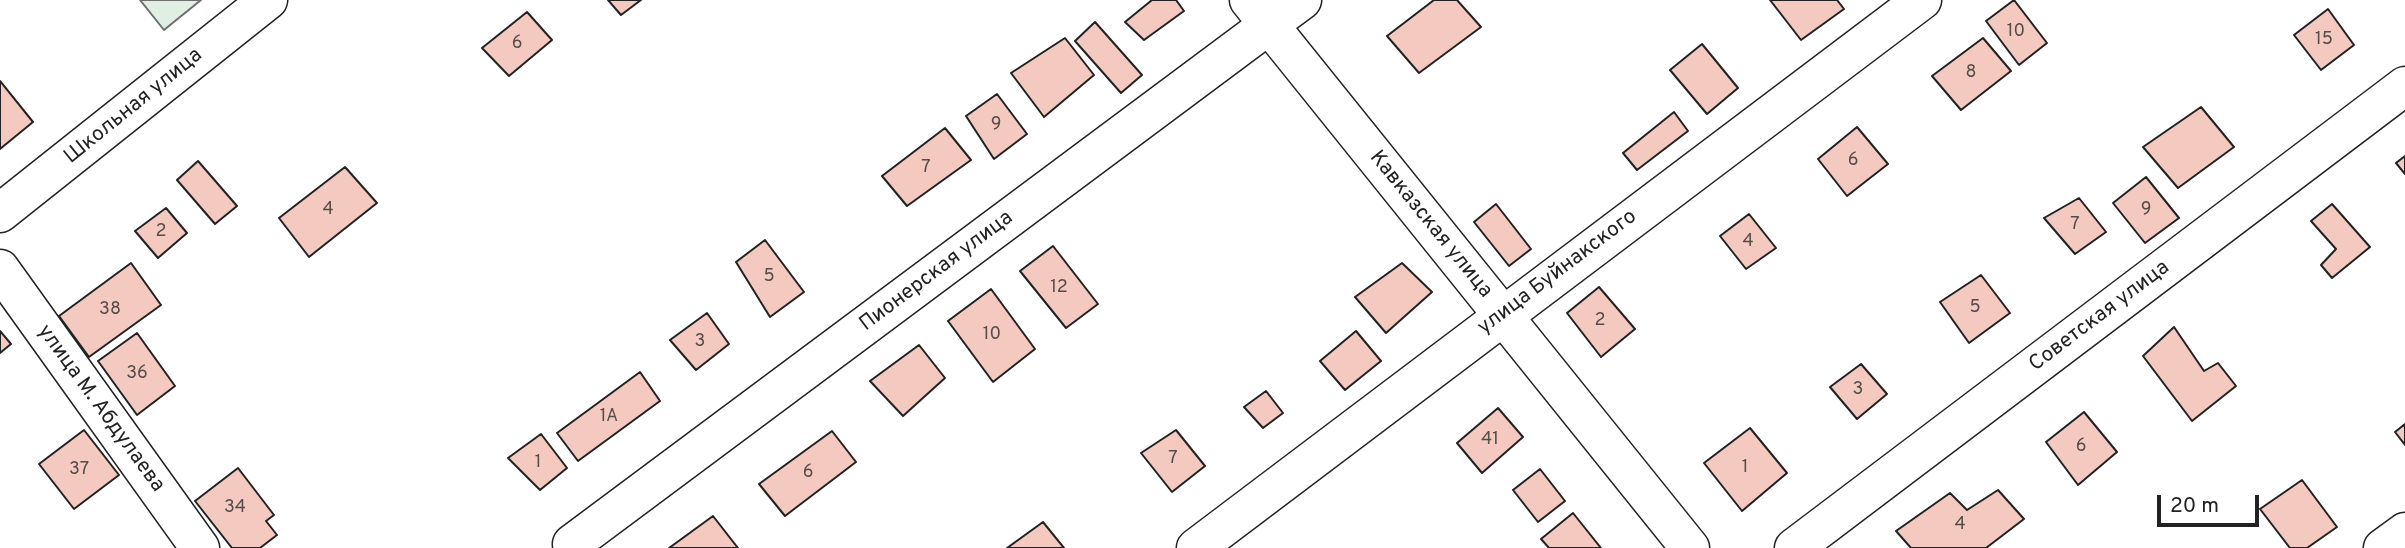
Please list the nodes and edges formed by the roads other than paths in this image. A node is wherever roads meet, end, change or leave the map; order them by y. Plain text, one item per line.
1 (268, 0) edge
2 (1302, 0) edge
3 (1922, 0) edge
4 (1258, 13) edge
5 (2405, 86) edge
6 (0, 213) edge
7 (0, 269) edge
8 (1503, 315) junction
9 (2405, 531) edge
10 (572, 544) dead end
11 (200, 548) edge
12 (1196, 548) edge
13 (1690, 548) edge
14 (1794, 548) edge
15 (2383, 548) edge

1 - 6 street, Школьная улица
2 - 4 street, Пионерская улица
3 - 8 street, улица Буйнакского
4 - 8 street, Кавказская улица
4 - 10 street, Пионерская улица
5 - 14 street, Советская улица
7 - 11 street, улица М. Абдулаева
8 - 12 street, улица Буйнакского
8 - 13 street, Кавказская улица
9 - 15 street

